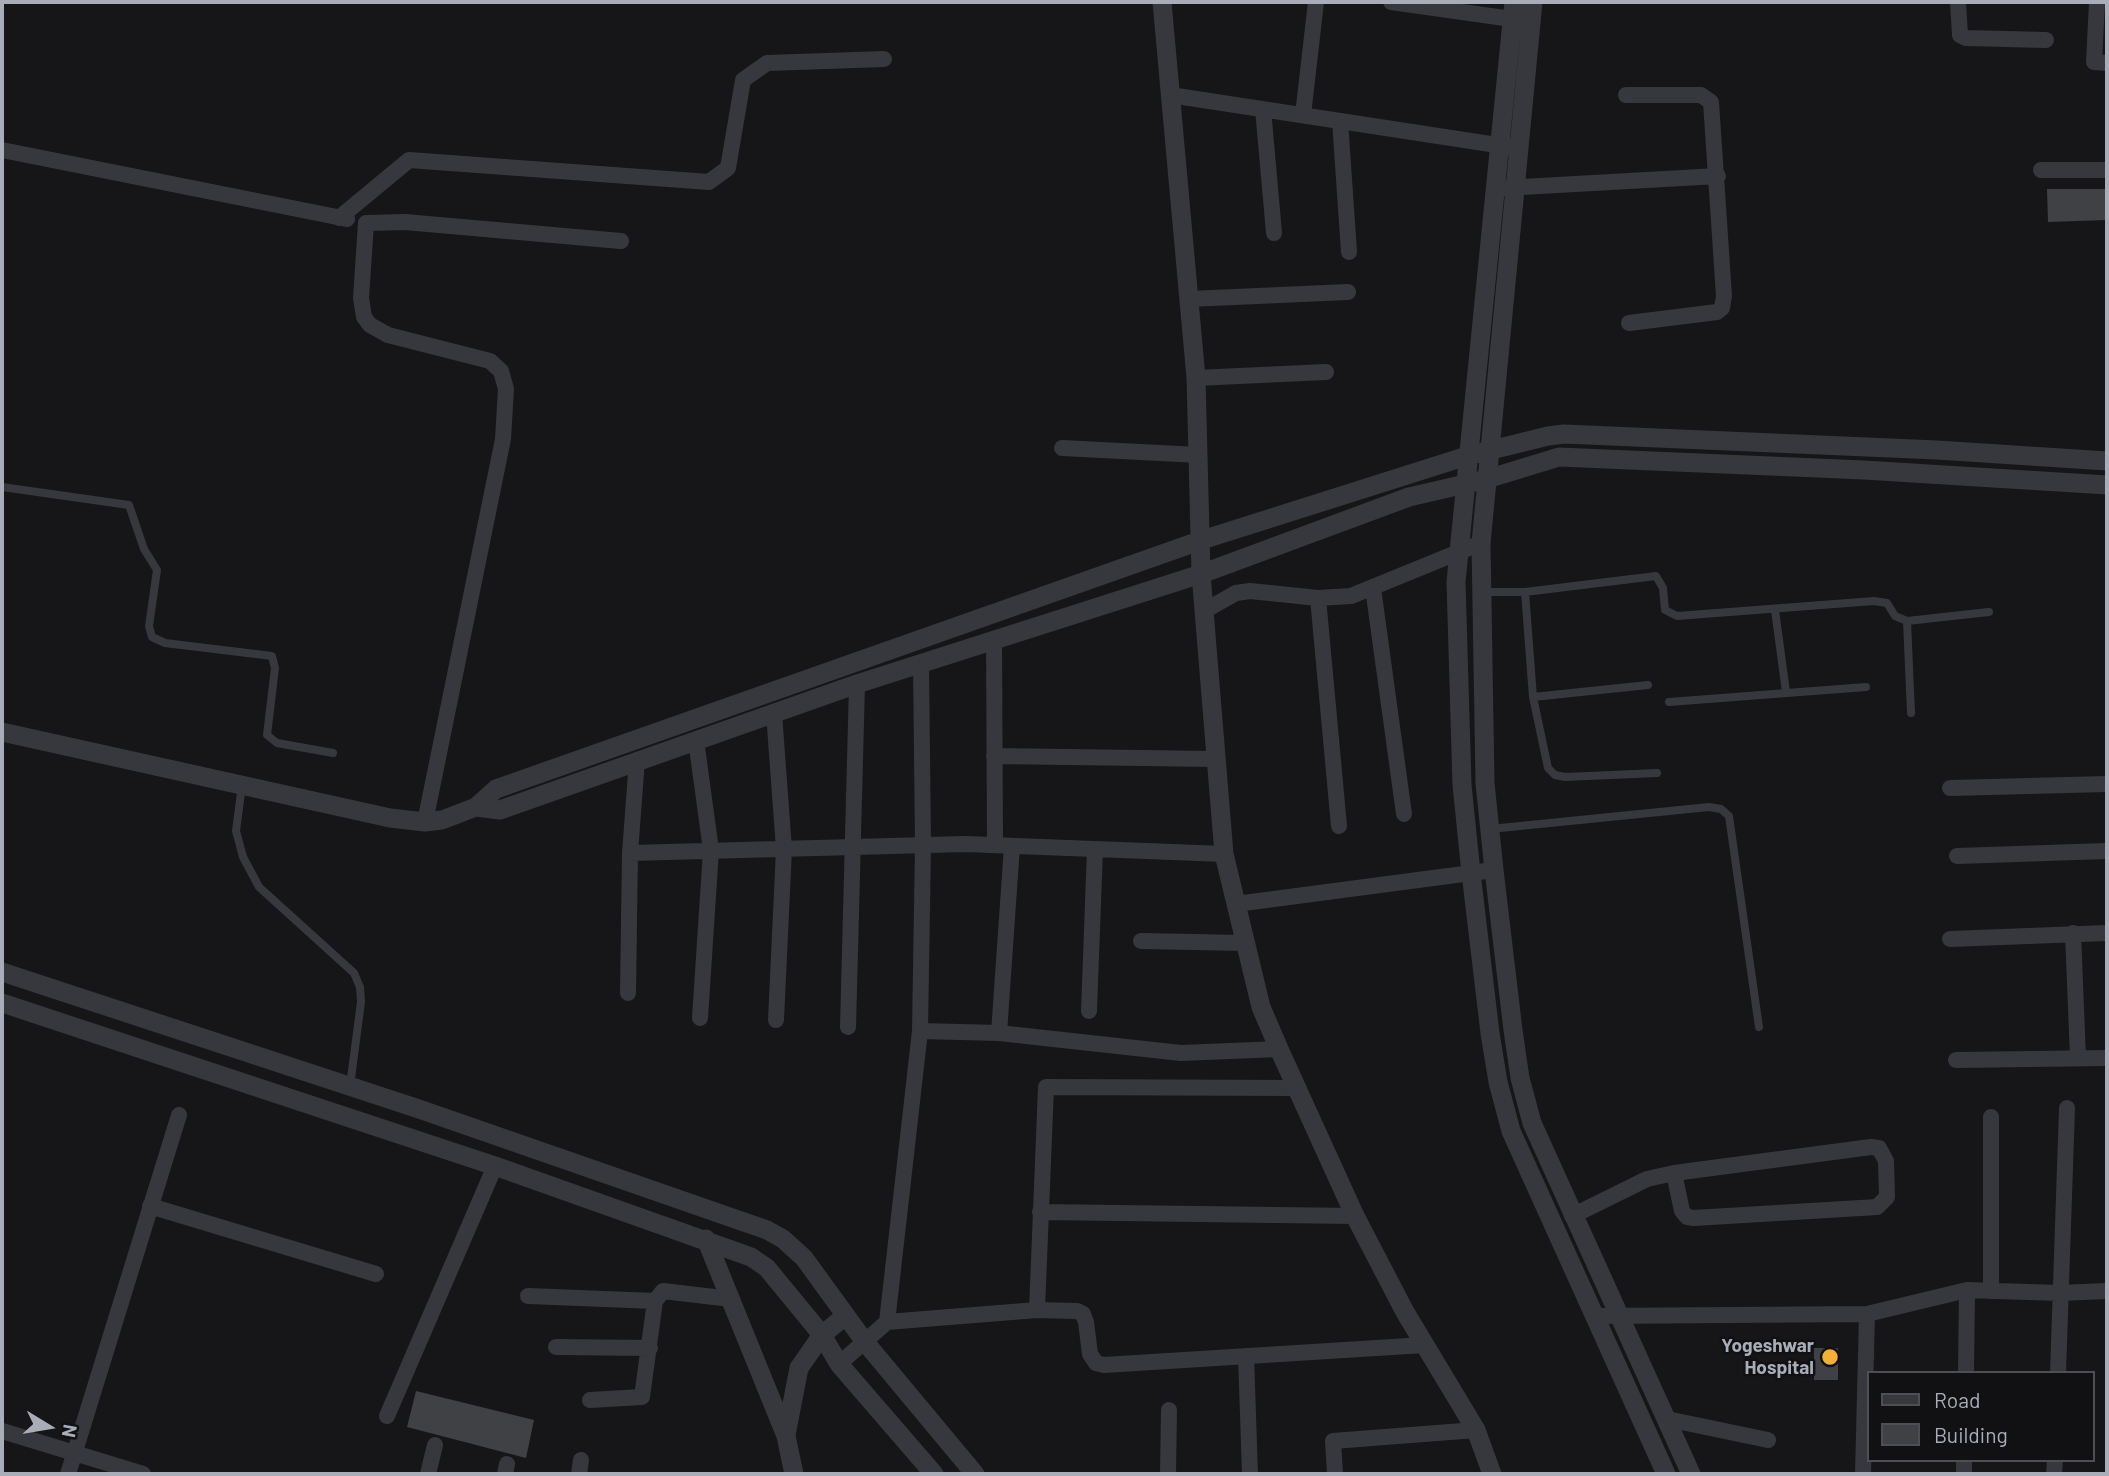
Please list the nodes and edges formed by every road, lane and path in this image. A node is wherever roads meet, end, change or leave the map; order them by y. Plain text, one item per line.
1 (1161, 2) edge
2 (1316, 2) edge
3 (1391, 2) edge
4 (1533, 2) edge
5 (1958, 2) edge
6 (2097, 2) edge
7 (1513, 11) edge
8 (2046, 40) dead end
9 (884, 59) dead end
10 (2107, 63) edge
11 (1170, 95) junction
12 (1626, 95) dead end
13 (1263, 109) junction
14 (1303, 115) junction
15 (1340, 121) junction
16 (1500, 145) junction
17 (1520, 148) junction
18 (2, 150) edge
19 (2041, 170) dead end
20 (2107, 170) edge
21 (1718, 176) junction
22 (1497, 188) junction
23 (1517, 189) junction
24 (339, 218) junction
25 (366, 223) junction
26 (1273, 233) dead end
27 (621, 241) dead end
28 (1349, 252) dead end
29 (1348, 292) dead end
30 (1189, 299) junction
31 (1629, 323) dead end
32 (1326, 372) dead end
33 (1196, 378) junction
34 (1062, 448) dead end
35 (1491, 451) junction
36 (1199, 455) junction
37 (1467, 456) junction
38 (2107, 461) edge
39 (1487, 479) junction
40 (1465, 484) junction
41 (2107, 485) edge
42 (2, 487) edge
43 (1202, 540) junction
44 (1481, 542) junction
45 (1459, 552) junction
46 (1201, 574) junction
47 (1373, 588) junction
48 (1480, 592) junction
49 (1525, 592) junction
50 (1318, 598) junction
51 (1774, 610) junction
52 (1204, 611) junction
53 (1989, 612) dead end
54 (1908, 621) junction
55 (994, 639) junction
56 (921, 663) junction
57 (857, 684) junction
58 (1648, 685) dead end
59 (1866, 687) dead end
60 (1786, 692) junction
61 (1533, 697) junction
62 (1669, 702) dead end
63 (774, 713) junction
64 (1911, 713) dead end
65 (2, 732) edge
66 (696, 740) junction
67 (333, 753) dead end
68 (994, 756) junction
69 (1214, 759) junction
70 (637, 760) junction
71 (1657, 773) dead end
72 (2107, 784) edge
73 (242, 785) junction
74 (1950, 788) dead end
75 (476, 807) junction
76 (1404, 814) dead end
77 (425, 822) junction
78 (1339, 826) dead end
79 (1490, 829) junction
80 (923, 845) junction
81 (995, 845) junction
82 (1012, 846) junction
83 (854, 848) junction
84 (785, 849) junction
85 (1095, 849) junction
86 (711, 850) junction
87 (2107, 851) edge
88 (630, 853) junction
89 (1224, 854) junction
90 (1957, 856) dead end
91 (1494, 870) junction
92 (1471, 873) junction
93 (1236, 904) junction
94 (2073, 933) junction
95 (2107, 933) edge
96 (1950, 939) dead end
97 (1141, 940) dead end
98 (1245, 943) junction
99 (2, 972) edge
100 (628, 993) dead end
101 (2, 1003) edge
102 (1088, 1012) dead end
103 (700, 1018) dead end
104 (776, 1020) dead end
105 (848, 1027) dead end
106 (1759, 1027) dead end
107 (920, 1031) junction
108 (999, 1034) junction
109 (1279, 1049) junction
110 (2078, 1058) junction
111 (2107, 1058) edge
112 (1956, 1060) dead end
113 (350, 1086) junction
114 (1296, 1088) junction
115 (2067, 1108) dead end
116 (179, 1115) dead end
117 (1991, 1117) dead end
118 (495, 1166) junction
119 (1674, 1172) junction
120 (150, 1206) junction
121 (1040, 1212) junction
122 (1355, 1216) junction
123 (1572, 1216) junction
124 (706, 1239) junction
125 (376, 1274) dead end
126 (1967, 1290) junction
127 (2107, 1291) edge
128 (1991, 1292) junction
129 (2060, 1293) junction
130 (528, 1296) dead end
131 (730, 1299) junction
132 (655, 1301) junction
133 (1037, 1310) junction
134 (1867, 1314) junction
135 (845, 1315) junction
136 (1596, 1315) junction
137 (1621, 1315) junction
138 (887, 1322) junction
139 (822, 1335) junction
140 (865, 1342) junction
141 (1425, 1345) junction
142 (556, 1347) dead end
143 (650, 1348) junction
144 (1246, 1356) junction
145 (839, 1364) junction
146 (1966, 1371) edge
147 (2058, 1371) edge
148 (590, 1400) dead end
149 (1169, 1410) dead end
150 (387, 1416) dead end
151 (1667, 1419) junction
152 (1476, 1430) junction
153 (2, 1431) edge
154 (786, 1436) junction
155 (1768, 1440) dead end
156 (435, 1445) dead end
157 (74, 1451) junction
158 (68, 1474) edge
159 (143, 1474) edge
160 (428, 1474) edge
161 (794, 1474) edge
162 (934, 1474) edge
163 (975, 1474) edge
164 (1168, 1474) edge
165 (1250, 1474) edge
166 (1335, 1474) edge
167 (1492, 1474) edge
168 (1666, 1474) edge
169 (1691, 1474) edge
170 (1863, 1474) edge

1 - 11 street
2 - 14 street
3 - 7 street
4 - 17 street
5 - 8 street
6 - 10 street
7 - 16 street
9 - 24 street
11 - 13 street
11 - 30 street
12 - 21 street
13 - 14 street
13 - 26 street
14 - 15 street
15 - 16 street
15 - 28 street
16 - 17 street
16 - 22 street
17 - 23 street
18 - 24 street
19 - 20 street
21 - 23 street
21 - 31 street
22 - 23 street
22 - 37 street
23 - 35 street
24 - 25 street
25 - 27 street
25 - 77 street
29 - 30 street
30 - 33 street
32 - 33 street
33 - 36 street
34 - 36 street
35 - 37 street
35 - 38 street
35 - 39 street
36 - 43 street
37 - 40 street
37 - 43 street
39 - 40 street
39 - 41 street
39 - 44 street
40 - 45 street
40 - 46 street
42 - 67 lane
43 - 46 street
43 - 75 street
44 - 45 street
44 - 48 street
45 - 47 street
45 - 92 street
46 - 52 street
46 - 55 street
47 - 50 street
47 - 76 street
48 - 49 lane
48 - 79 street
49 - 51 lane
49 - 61 lane
50 - 52 street
50 - 78 street
51 - 54 lane
51 - 60 lane
52 - 69 street
53 - 54 lane
54 - 64 lane
55 - 56 street
55 - 68 street
56 - 57 street
56 - 80 street
57 - 63 street
57 - 83 street
58 - 61 lane
59 - 60 lane
60 - 62 lane
61 - 71 lane
63 - 66 street
63 - 84 street
65 - 73 street
66 - 70 street
66 - 86 street
68 - 69 street
68 - 81 street
69 - 89 street
70 - 75 street
70 - 88 street
72 - 74 street
73 - 77 street
73 - 113 lane
75 - 77 street
79 - 91 street
79 - 106 lane
80 - 81 street
80 - 83 street
80 - 107 street
81 - 82 street
82 - 85 street
82 - 108 street
83 - 84 street
83 - 105 street
84 - 86 street
84 - 104 street
85 - 89 street
85 - 102 street
86 - 88 street
86 - 103 street
87 - 90 street
88 - 100 street
89 - 93 street
91 - 92 street
91 - 123 street
92 - 93 street
92 - 136 street
93 - 98 street
94 - 95 street
94 - 96 street
94 - 110 street
97 - 98 street
98 - 109 street
99 - 113 street
101 - 118 street
107 - 108 street
107 - 138 street
108 - 109 street
109 - 114 street
110 - 111 street
110 - 112 street
113 - 135 street
114 - 121 street
114 - 122 street
115 - 129 street
116 - 120 street
117 - 128 street
118 - 124 street
118 - 150 street
119 - 119 street
119 - 123 street
120 - 125 street
120 - 157 street
121 - 122 street
121 - 133 street
122 - 141 street
123 - 137 street
124 - 131 street
124 - 139 street
126 - 128 street
126 - 134 street
126 - 146 street
127 - 129 street
128 - 129 street
129 - 147 street
130 - 132 street
131 - 132 street
131 - 154 street
132 - 143 street
133 - 138 street
133 - 144 street
134 - 137 street
134 - 170 street
135 - 139 street
135 - 140 street
136 - 137 street
136 - 168 street
137 - 151 street
138 - 140 street
139 - 145 street
139 - 154 street
140 - 145 street
140 - 163 street
141 - 144 street
141 - 152 street
142 - 143 street
143 - 148 street
144 - 165 street
145 - 162 street
149 - 164 street
151 - 155 street
151 - 169 street
152 - 166 street
152 - 167 street
153 - 157 street
154 - 161 street
156 - 160 street
157 - 158 street
157 - 159 street

